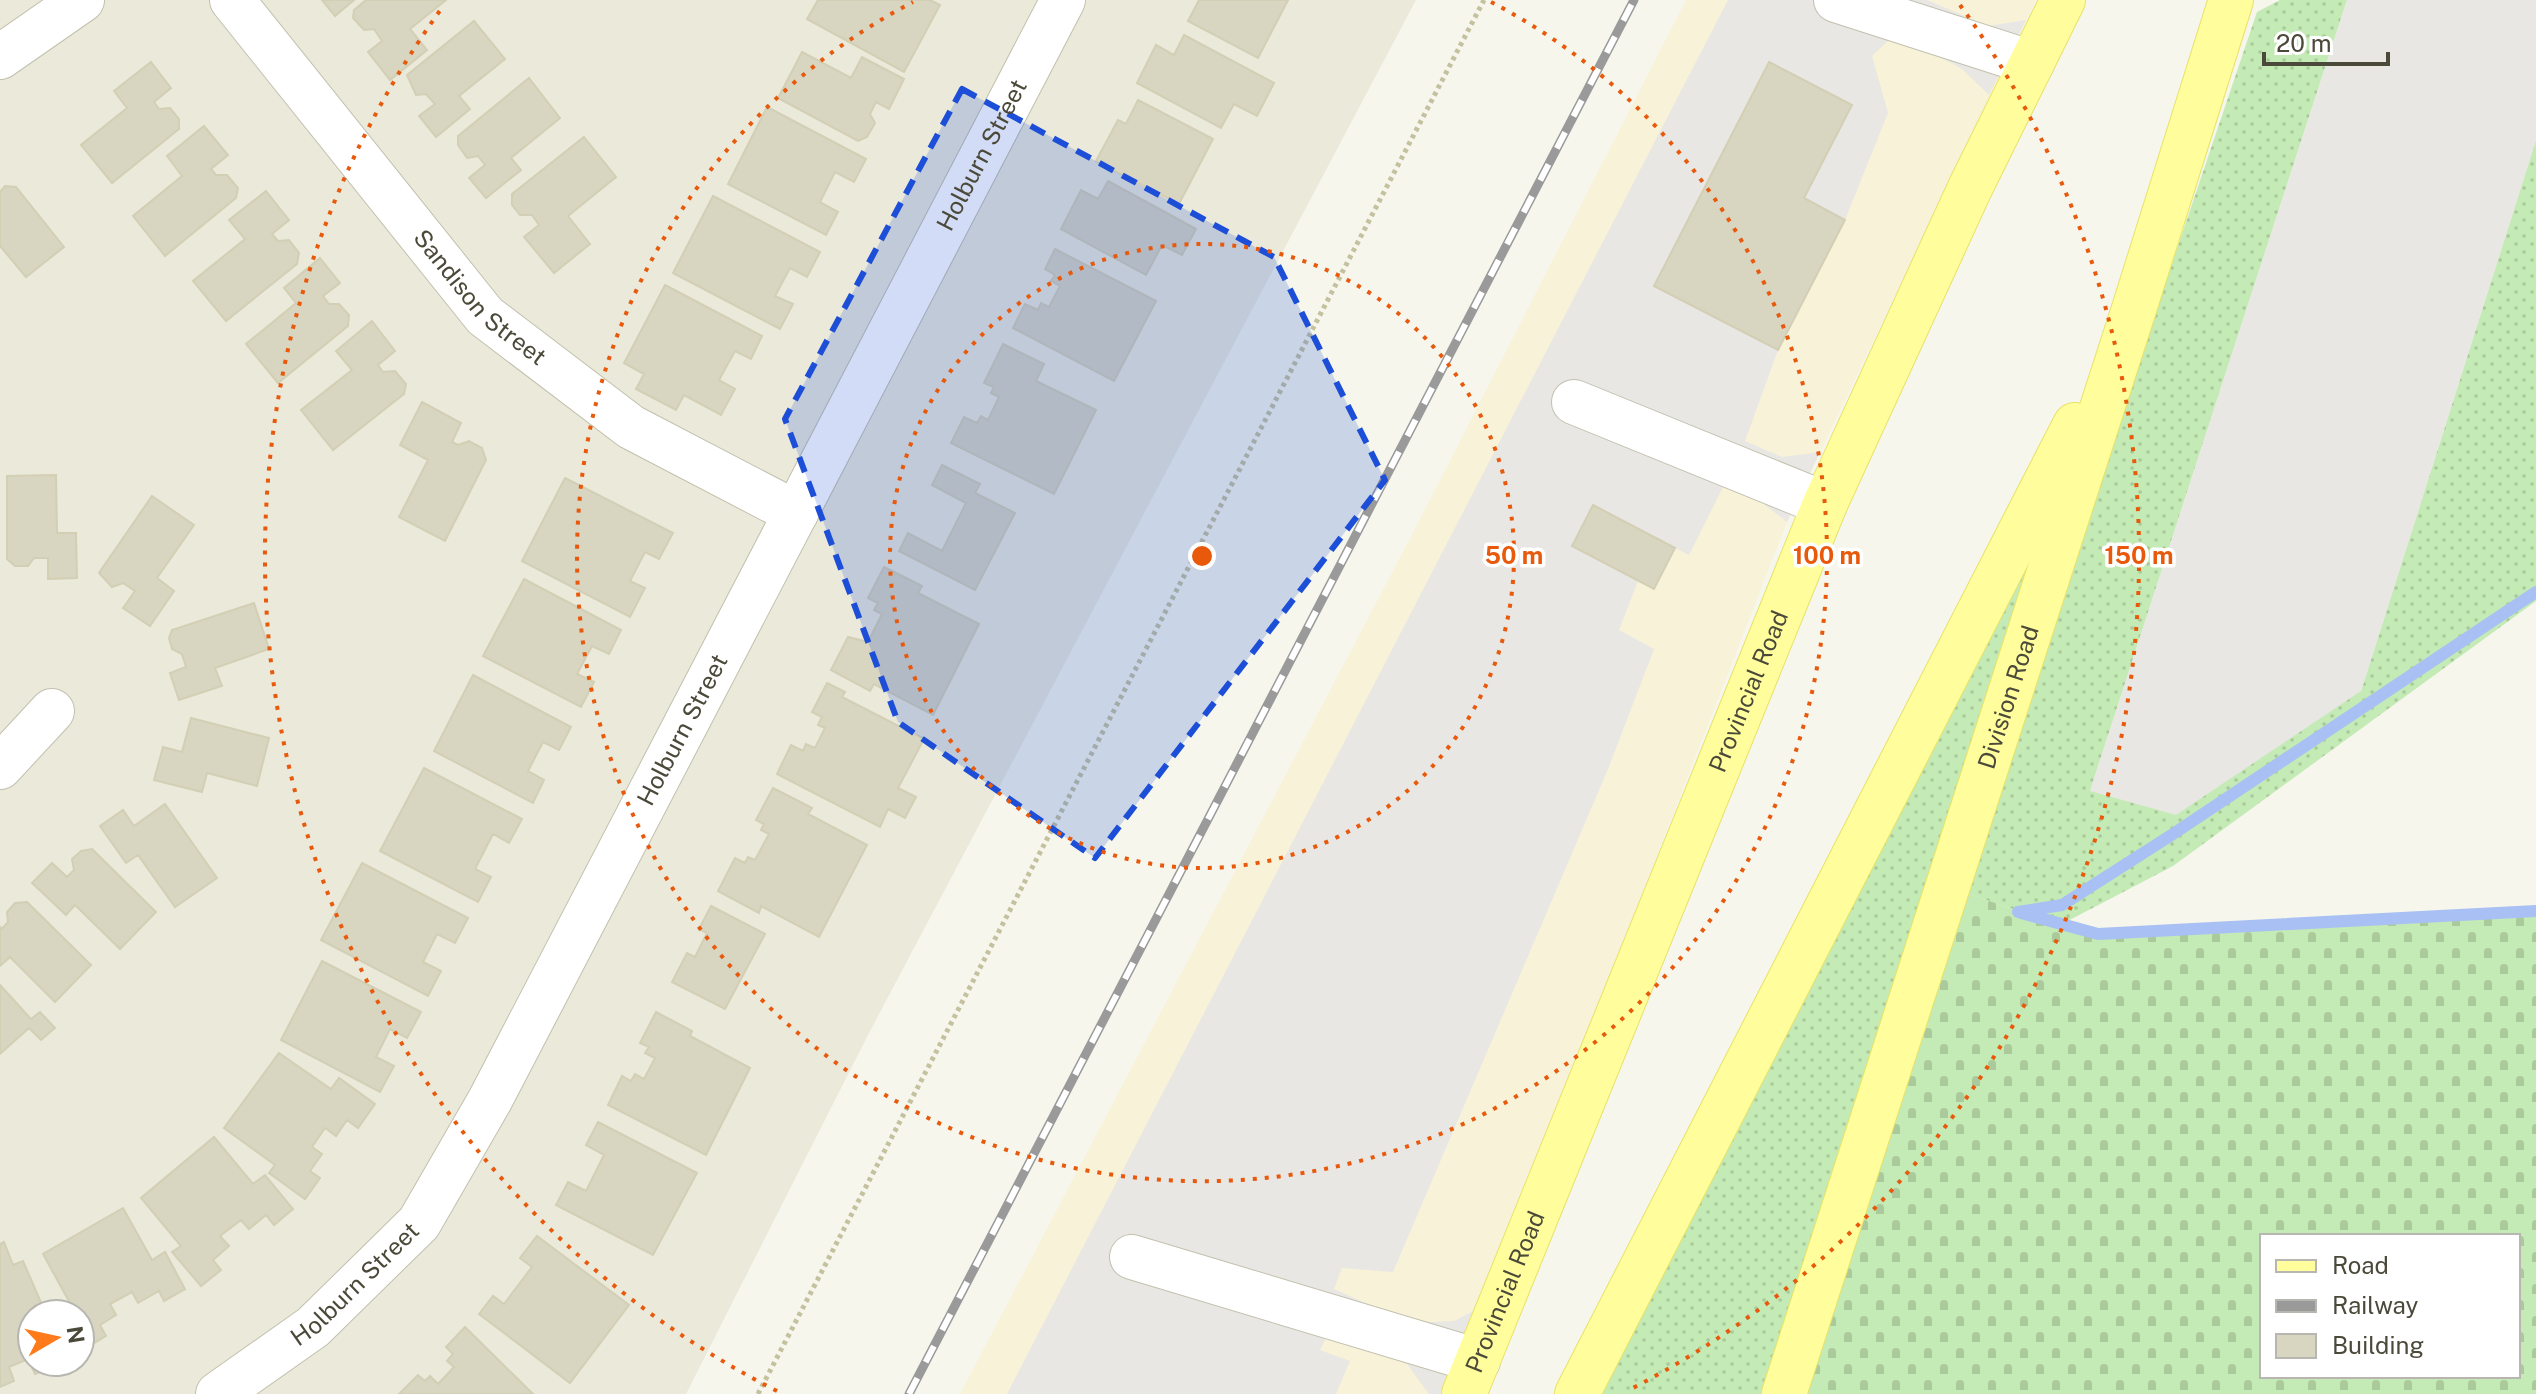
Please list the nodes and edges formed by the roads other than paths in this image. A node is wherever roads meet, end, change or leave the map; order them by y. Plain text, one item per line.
1 (82, 0) edge
2 (232, 0) edge
3 (1063, 0) edge
4 (1836, 0) edge
5 (2063, 0) edge
6 (2231, 0) edge
7 (0, 57) edge
8 (2032, 63) junction
9 (2134, 309) junction
10 (1574, 402) dead end
11 (1825, 504) junction
12 (796, 513) junction
13 (52, 711) dead end
14 (0, 767) edge
15 (1132, 1257) dead end
16 (1480, 1383) edge
17 (218, 1394) edge
18 (1577, 1394) edge
19 (1784, 1394) edge

1 - 7 street
2 - 12 street, Sandison Street
3 - 12 street, Holburn Street
4 - 8 street
5 - 8 main road, Provincial Road
6 - 9 main road, Division Road
8 - 11 main road, Provincial Road
9 - 18 main road
9 - 19 main road, Division Road
10 - 11 street
11 - 16 main road, Provincial Road
12 - 17 street, Holburn Street
13 - 14 street
15 - 16 street

